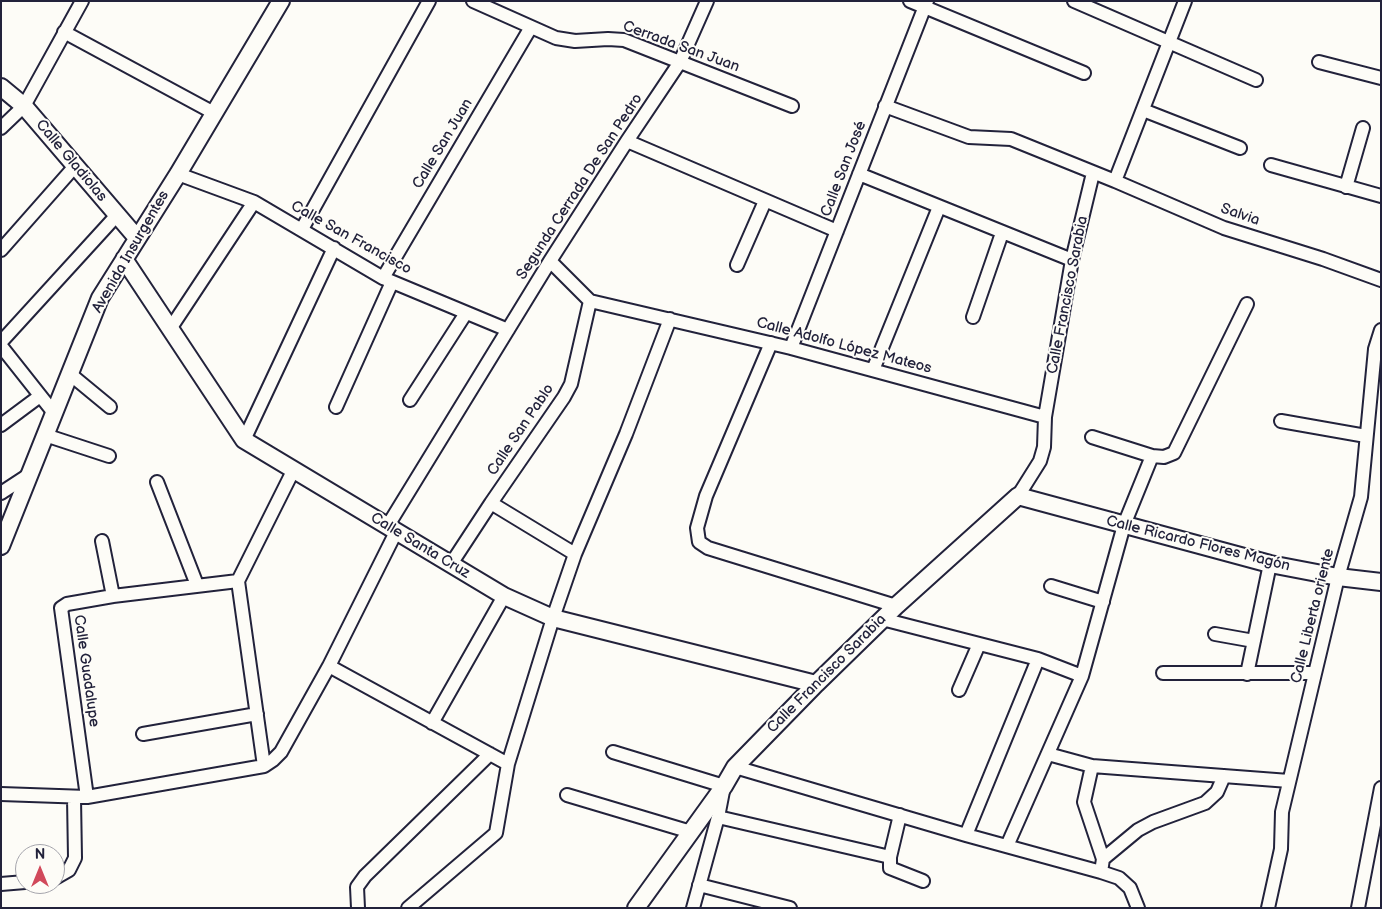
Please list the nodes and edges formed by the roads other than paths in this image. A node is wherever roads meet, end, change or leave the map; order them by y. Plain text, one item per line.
1 (82, 1) edge
2 (281, 1) edge
3 (430, 1) edge
4 (473, 1) edge
5 (707, 1) edge
6 (910, 1) edge
7 (1074, 1) edge
8 (1185, 1) edge
9 (926, 4) edge
10 (531, 27) junction
11 (64, 32) junction
12 (1170, 44) junction
13 (680, 62) junction
14 (1318, 62) dead end
15 (1084, 73) dead end
16 (1381, 78) edge
17 (1256, 80) dead end
18 (1, 86) edge
19 (24, 106) junction
20 (792, 106) dead end
21 (885, 106) junction
22 (1144, 110) junction
23 (214, 113) junction
24 (1, 128) edge
25 (1363, 128) dead end
26 (627, 141) junction
27 (1240, 148) dead end
28 (76, 165) junction
29 (1272, 165) dead end
30 (1093, 173) junction
31 (178, 174) junction
32 (859, 174) junction
33 (1115, 181) junction
34 (1346, 187) junction
35 (1381, 196) edge
36 (765, 201) junction
37 (254, 202) junction
38 (939, 207) junction
39 (117, 215) junction
40 (302, 229) junction
41 (838, 231) junction
42 (1002, 233) junction
43 (137, 238) junction
44 (334, 248) junction
45 (1, 250) edge
46 (124, 259) junction
47 (1072, 260) junction
48 (550, 261) junction
49 (737, 265) dead end
50 (387, 280) junction
51 (1381, 280) edge
52 (590, 301) junction
53 (1247, 304) dead end
54 (466, 313) junction
55 (973, 317) dead end
56 (670, 319) junction
57 (170, 329) junction
58 (508, 330) junction
59 (1381, 330) edge
60 (1, 342) edge
61 (771, 343) junction
62 (1, 346) edge
63 (791, 348) junction
64 (873, 370) junction
65 (70, 374) junction
66 (40, 396) junction
67 (410, 400) dead end
68 (110, 407) dead end
69 (336, 407) dead end
70 (54, 413) junction
71 (1045, 417) junction
72 (1280, 421) dead end
73 (1, 425) edge
74 (45, 435) junction
75 (1366, 436) junction
76 (1092, 437) dead end
77 (244, 440) junction
78 (109, 456) dead end
79 (1152, 456) junction
80 (294, 470) junction
81 (30, 474) junction
82 (158, 482) dead end
83 (1, 493) edge
84 (1018, 496) junction
85 (491, 503) junction
86 (1124, 525) junction
87 (392, 529) junction
88 (102, 541) dead end
89 (1, 546) edge
90 (575, 554) junction
91 (451, 564) junction
92 (1270, 564) junction
93 (1338, 577) junction
94 (238, 581) junction
95 (1381, 582) edge
96 (197, 585) junction
97 (1051, 586) dead end
98 (113, 596) junction
99 (504, 596) junction
100 (1103, 602) junction
101 (896, 606) junction
102 (553, 618) junction
103 (882, 619) junction
104 (1214, 634) dead end
105 (1254, 641) junction
106 (979, 644) junction
107 (1038, 659) junction
108 (329, 666) junction
109 (1163, 673) dead end
110 (1316, 673) junction
111 (1247, 674) junction
112 (1082, 676) junction
113 (816, 684) junction
114 (959, 690) dead end
115 (257, 714) junction
116 (432, 723) junction
117 (143, 734) dead end
118 (613, 752) dead end
119 (490, 754) junction
120 (1048, 754) junction
121 (508, 764) junction
122 (264, 766) junction
123 (1092, 766) junction
124 (736, 767) junction
125 (1224, 776) junction
126 (1289, 781) junction
127 (724, 786) junction
128 (1381, 788) edge
129 (1, 794) edge
130 (567, 795) dead end
131 (87, 797) junction
132 (74, 798) junction
133 (900, 815) junction
134 (718, 817) junction
135 (691, 832) junction
136 (966, 835) junction
137 (1007, 846) junction
138 (890, 857) junction
139 (1102, 865) junction
140 (65, 872) edge
141 (924, 881) dead end
142 (15, 883) edge
143 (1, 884) edge
144 (699, 885) junction
145 (358, 908) edge
146 (408, 908) edge
147 (636, 908) edge
148 (693, 908) edge
149 (790, 908) edge
150 (1138, 908) edge
151 (1268, 908) edge
152 (1358, 908) edge

1 - 11 street
2 - 23 street, Avenida Insurgentes
3 - 40 street
4 - 10 street, Cerrada San Juan
5 - 13 street
6 - 9 street
7 - 12 street
8 - 12 street
9 - 15 street
9 - 21 street, Calle San José
10 - 13 street, Cerrada San Juan
10 - 50 street, Calle San Juan
11 - 19 street
11 - 23 street
12 - 17 street
12 - 22 street
13 - 20 street, Cerrada San Juan
13 - 26 street, Segunda Cerrada De San Pedro
14 - 16 street
18 - 19 street, Calle Gladiolas
19 - 24 street
19 - 28 street, Calle Gladiolas
21 - 30 street, Salvia
21 - 32 street, Calle San José
22 - 27 street
22 - 33 street
23 - 31 street, Avenida Insurgentes
25 - 34 street
26 - 36 street
26 - 48 street, Segunda Cerrada De San Pedro
28 - 39 street, Calle Gladiolas
28 - 45 street
29 - 34 street
30 - 33 street, Salvia
30 - 47 street, Calle Francisco Sarabia
31 - 37 street, Calle San Francisco
31 - 43 street, Avenida Insurgentes
32 - 38 street
32 - 41 street, Calle San José
33 - 51 street, Salvia
34 - 35 street
36 - 41 street
36 - 49 street
37 - 40 street, Calle San Francisco
37 - 57 street
38 - 42 street
38 - 64 street
39 - 43 street, Calle Gladiolas
39 - 60 street
40 - 44 street, Calle San Francisco
41 - 63 street, Calle San José
42 - 47 street
42 - 55 street
43 - 46 street, Avenida Insurgentes
44 - 50 street, Calle San Francisco
44 - 77 street
46 - 57 street, Calle Santa Cruz
46 - 65 street, Avenida Insurgentes
47 - 71 street, Calle Francisco Sarabia
48 - 52 street
48 - 58 street, Segunda Cerrada De San Pedro
50 - 54 street, Calle San Francisco
50 - 69 street, Calle San Juan
52 - 56 street, Calle Adolfo López Mateos
52 - 85 street, Calle San Pablo
53 - 79 street
54 - 58 street, Calle San Francisco
54 - 67 street
56 - 61 street, Calle Adolfo López Mateos
56 - 90 street
57 - 77 street, Calle Santa Cruz
58 - 87 street, Segunda Cerrada De San Pedro
59 - 75 street, Calle Liberta oriente
61 - 63 street, Calle Adolfo López Mateos
61 - 101 street
62 - 66 street
63 - 64 street, Calle Adolfo López Mateos
64 - 71 street, Calle Adolfo López Mateos
65 - 68 street
65 - 70 street, Avenida Insurgentes
66 - 70 street
66 - 73 street
70 - 74 street, Avenida Insurgentes
71 - 84 street, Calle Francisco Sarabia
72 - 75 street
74 - 78 street
74 - 81 street, Avenida Insurgentes
75 - 93 street, Calle Liberta oriente
76 - 79 street
77 - 80 street, Calle Santa Cruz
79 - 86 street
80 - 87 street, Calle Santa Cruz
80 - 94 street
81 - 83 street
81 - 89 street, Avenida Insurgentes
82 - 96 street
84 - 86 street, Calle Ricardo Flores Magón
84 - 101 street, Calle Francisco Sarabia
85 - 90 street
85 - 91 street, Calle San Pablo
86 - 92 street, Calle Ricardo Flores Magón
86 - 100 street
87 - 91 street, Calle Santa Cruz
87 - 108 street, Segunda Cerrada De San Pedro
88 - 98 street
90 - 102 street
91 - 99 street, Calle Santa Cruz
92 - 93 street, Calle Ricardo Flores Magón
92 - 105 street
93 - 95 street, Calle Ricardo Flores Magón
93 - 110 street, Calle Liberta oriente
94 - 96 street, Calle Guadalupe
94 - 115 street
96 - 98 street, Calle Guadalupe
97 - 100 street
98 - 131 street, Calle Guadalupe
99 - 102 street, Calle Santa Cruz
99 - 116 street
100 - 112 street
101 - 103 street, Calle Francisco Sarabia
102 - 113 street, Calle Santa Cruz
102 - 121 street
103 - 106 street
103 - 113 street, Calle Francisco Sarabia
104 - 105 street
105 - 111 street
106 - 107 street
106 - 114 street
107 - 112 street
107 - 136 street
108 - 116 street
108 - 122 street, Segunda Cerrada De San Pedro
109 - 111 street
110 - 111 street
110 - 126 street, Calle Liberta oriente
112 - 120 street
113 - 124 street, Calle Francisco Sarabia
115 - 117 street
115 - 122 street
116 - 119 street
118 - 127 street
119 - 121 street
119 - 145 street
120 - 123 street
120 - 137 street
121 - 146 street
122 - 131 street
123 - 125 street
123 - 139 street
124 - 127 street, Calle Francisco Sarabia
124 - 133 street
125 - 126 street
125 - 139 street
126 - 151 street, Calle Liberta oriente
127 - 134 street
127 - 135 street, Calle Francisco Sarabia
128 - 152 street
129 - 132 street
130 - 135 street
131 - 132 street
132 - 140 street
133 - 136 street
133 - 138 street
134 - 138 street
134 - 144 street
135 - 147 street, Calle Francisco Sarabia
136 - 137 street
137 - 139 street
138 - 141 street
139 - 150 street
142 - 143 street
144 - 148 street
144 - 149 street

